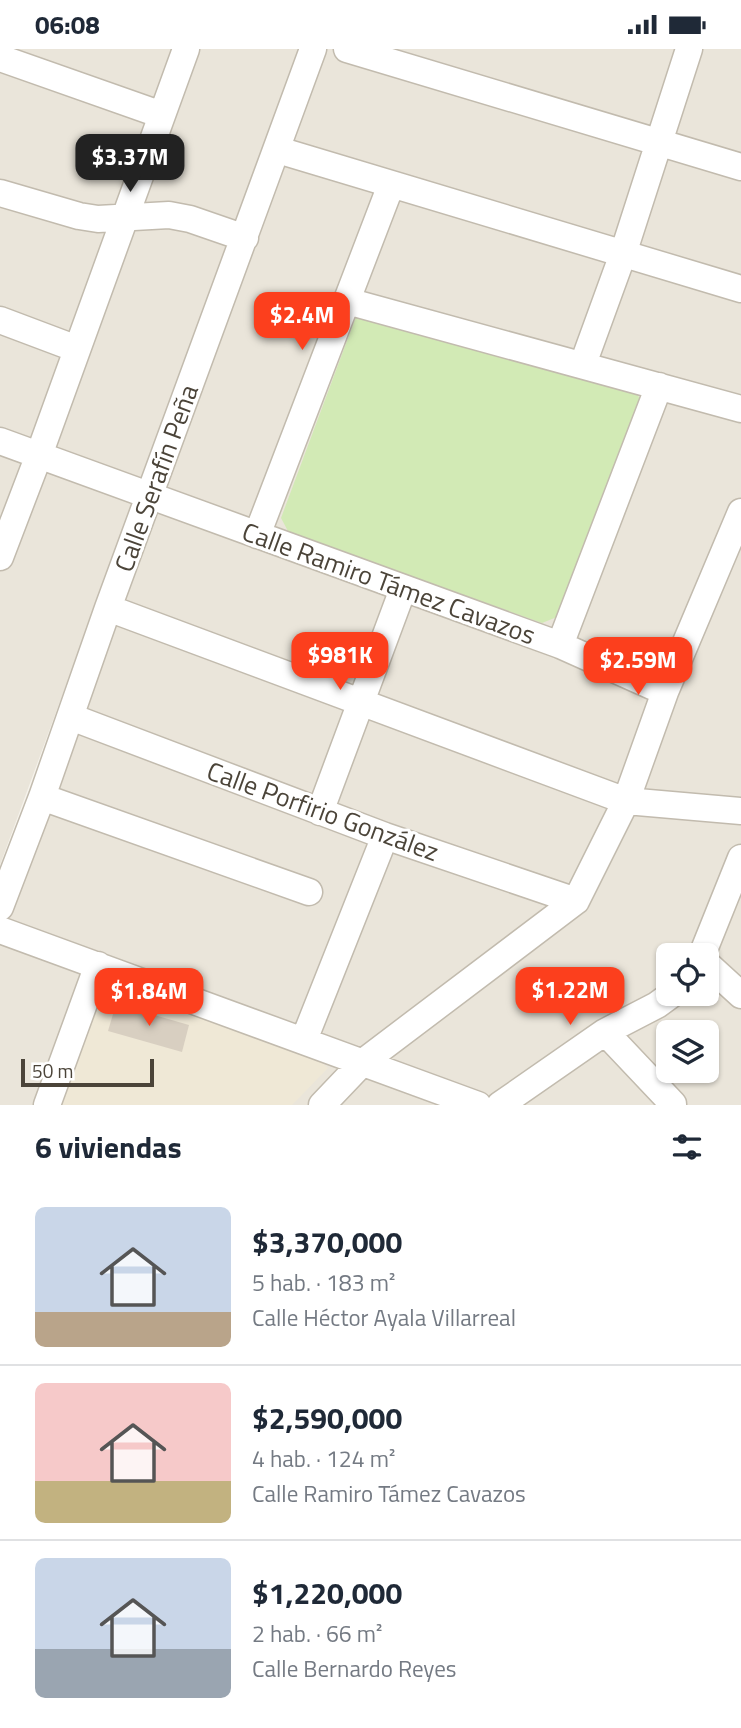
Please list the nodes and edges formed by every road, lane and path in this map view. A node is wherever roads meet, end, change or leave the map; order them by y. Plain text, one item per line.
1 (186, 49) edge
2 (313, 49) edge
3 (347, 49) edge
4 (690, 49) edge
5 (0, 58) edge
6 (162, 115) junction
7 (658, 142) junction
8 (278, 149) junction
9 (741, 167) edge
10 (391, 185) junction
11 (0, 193) edge
12 (124, 219) junction
13 (245, 239) junction
14 (623, 254) junction
15 (741, 289) edge
16 (347, 301) junction
17 (0, 320) edge
18 (77, 349) junction
19 (583, 364) junction
20 (659, 386) junction
21 (741, 409) edge
22 (0, 441) edge
23 (39, 455) junction
24 (149, 496) junction
25 (740, 517) edge
26 (257, 535) junction
27 (0, 557) edge
28 (403, 589) junction
29 (108, 608) junction
30 (560, 645) junction
31 (665, 692) junction
32 (361, 701) junction
33 (71, 717) junction
34 (42, 797) junction
35 (626, 801) junction
36 (741, 811) edge
37 (320, 812) junction
38 (385, 836) junction
39 (741, 858) edge
40 (309, 892) dead end
41 (576, 901) junction
42 (0, 907) edge
43 (0, 930) edge
44 (707, 943) edge
45 (98, 965) junction
46 (719, 975) edge
47 (741, 995) edge
48 (656, 1006) edge
49 (605, 1031) junction
50 (304, 1040) junction
51 (362, 1063) junction
52 (673, 1104) edge
53 (47, 1105) edge
54 (322, 1105) edge
55 (478, 1105) edge
56 (500, 1105) edge

1 - 6 street
2 - 8 street, Calle Serafín Peña
3 - 7 street
4 - 7 street
5 - 6 street
6 - 12 street
7 - 9 street
7 - 14 street
8 - 10 street
8 - 13 street, Calle Serafín Peña
10 - 14 street
10 - 16 street
11 - 12 street
12 - 13 street
12 - 18 street
13 - 24 street, Calle Serafín Peña
14 - 15 street
14 - 19 street
16 - 19 street
16 - 26 street
17 - 18 street
18 - 23 street
19 - 20 street
20 - 21 street
20 - 30 street
22 - 23 street, Calle Ramiro Támez Cavazos
23 - 24 street, Calle Ramiro Támez Cavazos
23 - 27 street
24 - 26 street, Calle Ramiro Támez Cavazos
24 - 29 street, Calle Serafín Peña
25 - 31 street
26 - 28 street, Calle Ramiro Támez Cavazos
28 - 30 street, Calle Ramiro Támez Cavazos
28 - 32 street
29 - 32 street
29 - 33 street, Calle Serafín Peña
30 - 31 street, Calle Ramiro Támez Cavazos
31 - 35 street
32 - 35 street
32 - 37 street
33 - 34 street, Calle Serafín Peña
33 - 37 street, Calle Porfirio González
34 - 40 street
34 - 42 street, Calle Serafín Peña
35 - 36 street
35 - 41 street
37 - 38 street, Calle Porfirio González
38 - 41 street, Calle Porfirio González
38 - 50 street
39 - 44 street
41 - 51 street
43 - 45 street
45 - 50 street
45 - 53 street
46 - 47 street
48 - 49 street
49 - 52 street
49 - 56 street
50 - 51 street
51 - 54 street
51 - 55 street

